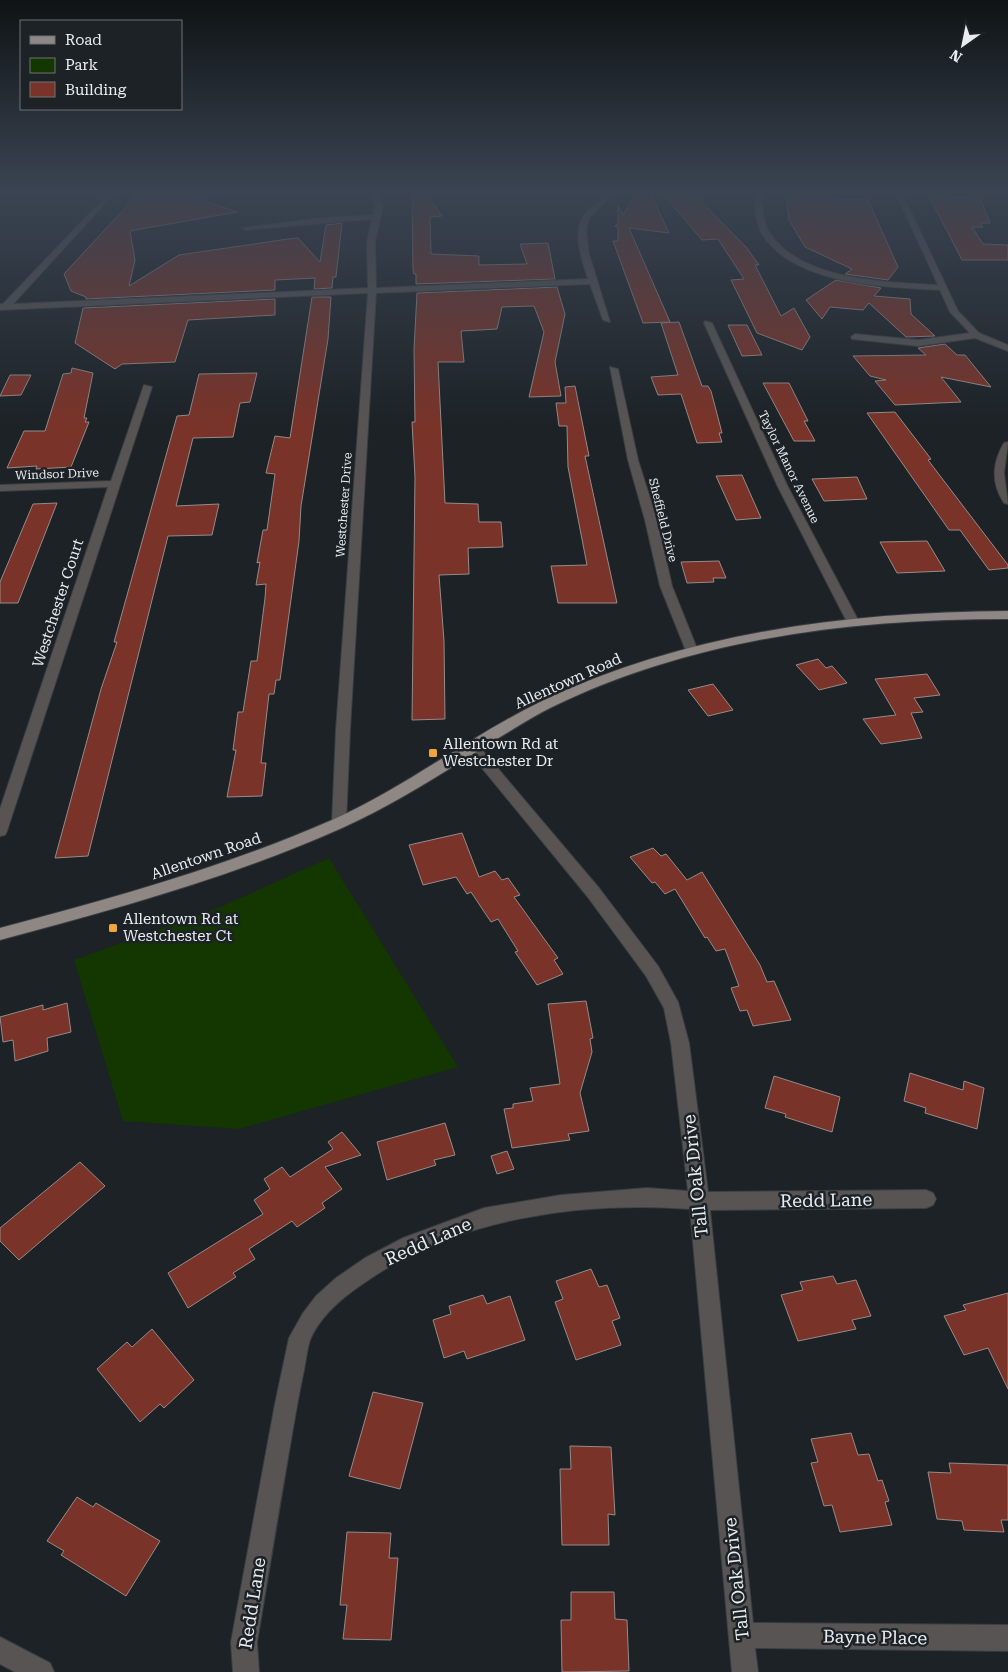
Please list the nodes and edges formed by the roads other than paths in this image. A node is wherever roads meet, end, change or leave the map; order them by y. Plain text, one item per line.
1 (39, 269) edge
2 (372, 269) edge
3 (590, 269) edge
4 (818, 269) edge
5 (933, 269) edge
6 (594, 281) junction
7 (942, 288) junction
8 (372, 291) junction
9 (3, 307) edge
10 (607, 320) dead end
11 (708, 322) dead end
12 (976, 336) junction
13 (855, 337) dead end
14 (1008, 348) edge
15 (612, 369) dead end
16 (148, 387) dead end
17 (1008, 445) edge
18 (114, 484) junction
19 (0, 488) edge
20 (1008, 502) edge
21 (1008, 615) edge
22 (852, 620) junction
23 (692, 651) junction
24 (473, 748) junction
25 (340, 823) junction
26 (0, 831) edge
27 (0, 934) edge
28 (926, 1198) dead end
29 (699, 1201) junction
30 (741, 1635) junction
31 (1008, 1638) edge
32 (0, 1650) edge
33 (41, 1672) edge
34 (246, 1672) edge
35 (745, 1672) edge

1 - 9 street
2 - 8 street, Westchester Drive
3 - 6 street
4 - 7 street
5 - 7 street
6 - 8 street
6 - 10 street
7 - 12 street
8 - 9 street
8 - 25 street, Westchester Drive
11 - 22 street, Taylor Manor Avenue
12 - 13 street
12 - 14 street
15 - 23 street, Sheffield Drive
16 - 18 street, Westchester Court
17 - 20 street
18 - 19 street, Windsor Drive
18 - 26 street, Westchester Court
21 - 22 main road, Allentown Road
22 - 23 main road, Allentown Road
23 - 24 main road, Allentown Road
24 - 25 main road, Allentown Road
24 - 29 street, Tall Oak Drive
25 - 27 main road, Allentown Road
28 - 29 street, Redd Lane
29 - 30 street, Tall Oak Drive
29 - 34 street, Redd Lane
30 - 31 street, Bayne Place
30 - 35 street, Tall Oak Drive
32 - 33 street

